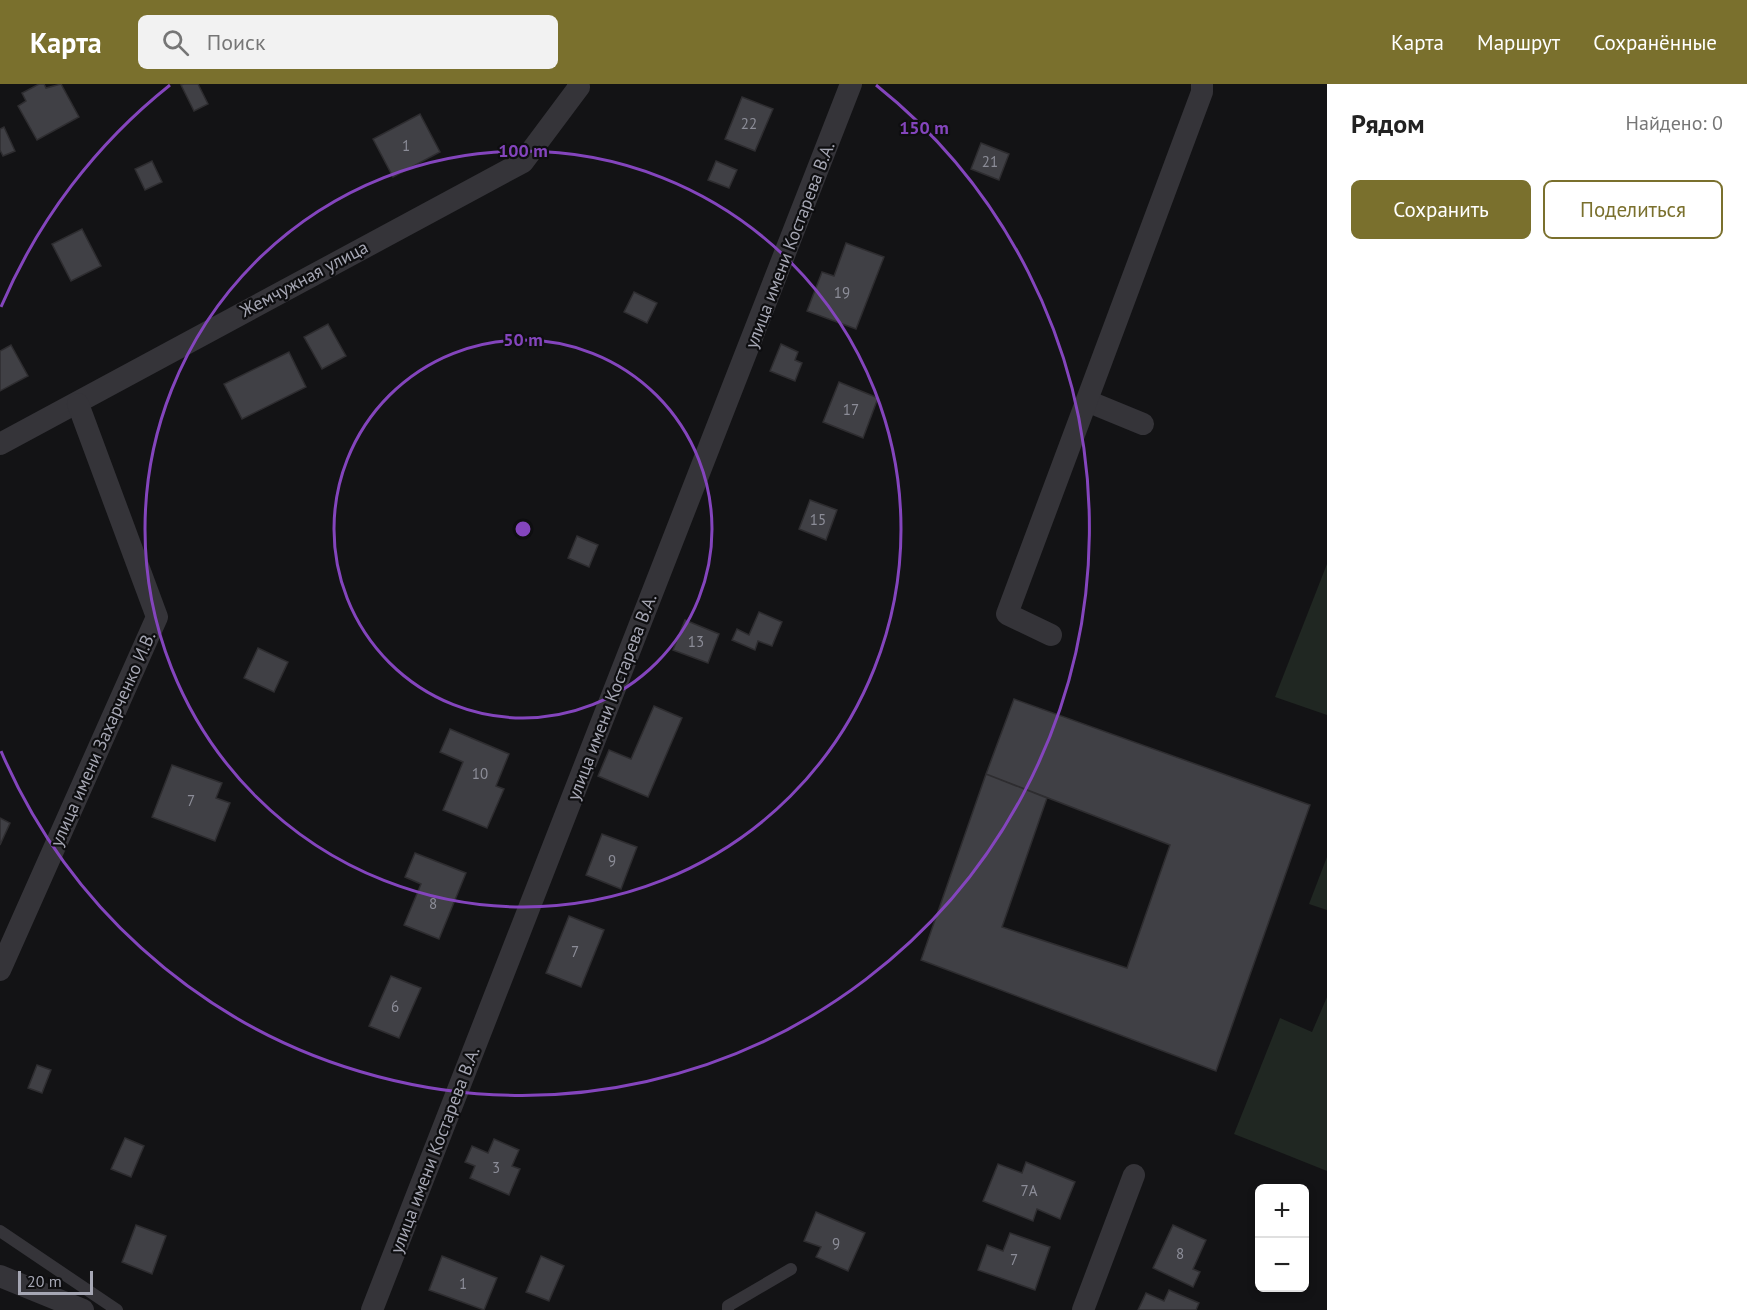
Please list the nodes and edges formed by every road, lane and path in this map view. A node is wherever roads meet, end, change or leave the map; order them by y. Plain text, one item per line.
1 (578, 84) edge
2 (851, 84) edge
3 (1202, 84) edge
4 (1087, 401) junction
5 (78, 404) junction
6 (1143, 424) dead end
7 (0, 444) edge
8 (1051, 635) dead end
9 (0, 970) edge
10 (1134, 1174) dead end
11 (0, 1231) edge
12 (791, 1269) dead end
13 (0, 1276) edge
14 (83, 1310) edge
15 (117, 1310) edge
16 (372, 1310) edge
17 (728, 1310) edge
18 (1083, 1310) edge

1 - 5 street, Жемчужная улица
2 - 16 street, улица имени Костарева В.А.
3 - 4 street
4 - 6 street
4 - 8 street
5 - 7 street, Жемчужная улица
5 - 9 street, улица имени Захарченко И.В.
10 - 18 street
11 - 15 lane
12 - 17 lane
13 - 14 street

